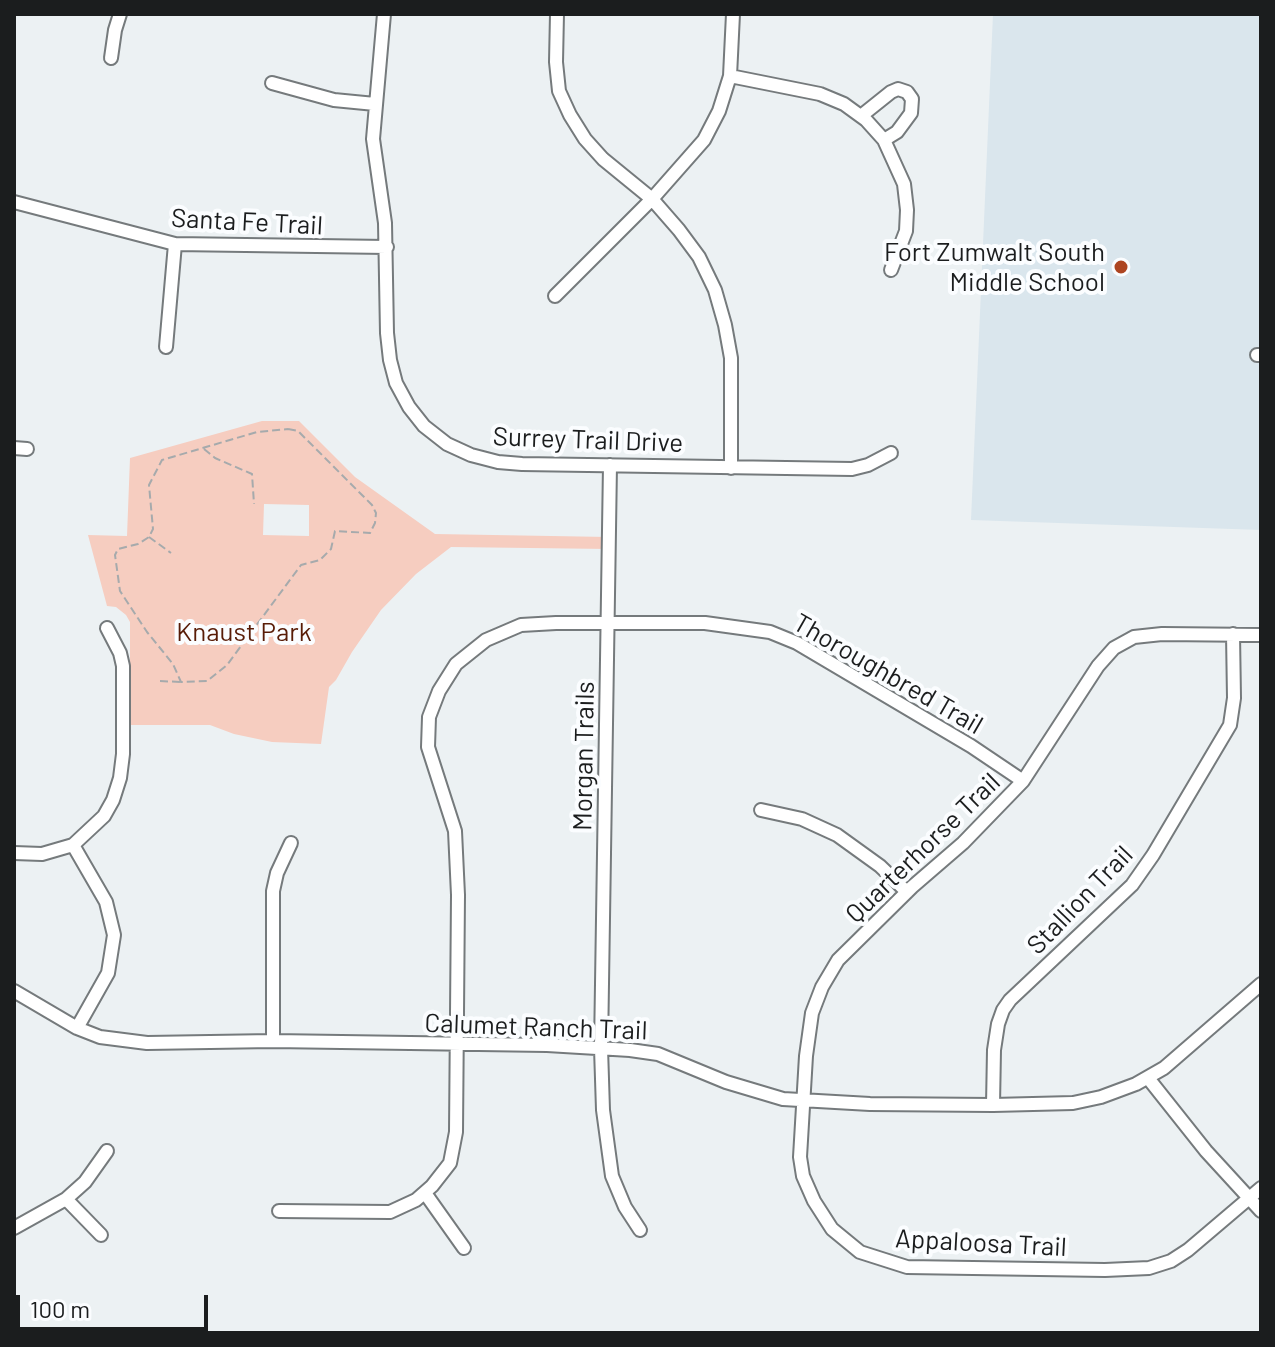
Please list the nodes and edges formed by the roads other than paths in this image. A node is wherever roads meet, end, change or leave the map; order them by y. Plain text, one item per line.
1 (120, 14) edge
2 (384, 14) edge
3 (557, 14) edge
4 (733, 14) edge
5 (111, 58) dead end
6 (730, 76) junction
7 (272, 83) dead end
8 (375, 104) junction
9 (861, 116) junction
10 (884, 140) junction
11 (652, 199) junction
12 (14, 202) edge
13 (175, 244) junction
14 (387, 247) junction
15 (891, 270) dead end
16 (555, 296) dead end
17 (166, 347) dead end
18 (891, 453) dead end
19 (610, 465) junction
20 (731, 468) junction
21 (607, 625) junction
22 (107, 628) dead end
23 (1233, 634) junction
24 (1261, 635) edge
25 (1023, 781) junction
26 (761, 810) dead end
27 (291, 843) dead end
28 (73, 845) junction
29 (14, 853) edge
30 (907, 892) junction
31 (1261, 984) edge
32 (14, 991) edge
33 (77, 1028) junction
34 (273, 1041) junction
35 (455, 1045) junction
36 (601, 1048) junction
37 (1148, 1078) junction
38 (802, 1101) junction
39 (993, 1105) junction
40 (107, 1151) dead end
41 (1261, 1188) edge
42 (425, 1193) junction
43 (1250, 1198) junction
44 (66, 1199) junction
45 (279, 1211) dead end
46 (1261, 1211) edge
47 (14, 1228) edge
48 (640, 1230) dead end
49 (101, 1235) dead end
50 (464, 1248) dead end

1 - 5 street
2 - 8 street, Surrey Trail Drive
3 - 11 street
4 - 6 street
6 - 9 street
6 - 11 street
7 - 8 street
8 - 14 street, Surrey Trail Drive
9 - 10 street
9 - 10 street
10 - 15 street
11 - 16 street
11 - 20 street
12 - 13 street, Santa Fe Trail
13 - 14 street, Santa Fe Trail
13 - 17 street
14 - 19 street, Surrey Trail Drive
18 - 20 street, Surrey Trail Drive
19 - 20 street, Surrey Trail Drive
19 - 21 street, Morgan Trails
21 - 25 street, Thoroughbred Trail
21 - 35 street, Thoroughbred Trail
21 - 36 street, Morgan Trails
22 - 28 street
23 - 24 street, Quarterhorse Trail
23 - 25 street, Quarterhorse Trail
23 - 39 street, Stallion Trail
25 - 30 street, Quarterhorse Trail
26 - 30 street
27 - 34 street
28 - 29 street
28 - 33 street
30 - 38 street, Quarterhorse Trail
31 - 37 street, Calumet Ranch Trail
32 - 33 street, Calumet Ranch Trail
33 - 34 street, Calumet Ranch Trail
34 - 35 street, Calumet Ranch Trail
35 - 36 street, Calumet Ranch Trail
35 - 42 street, Thoroughbred Trail
36 - 38 street, Calumet Ranch Trail
36 - 48 street, Morgan Trails
37 - 39 street, Calumet Ranch Trail
37 - 43 street
38 - 39 street, Calumet Ranch Trail
38 - 43 street, Appaloosa Trail
40 - 44 street
41 - 43 street, Appaloosa Trail
42 - 45 street
42 - 50 street
43 - 46 street
44 - 47 street
44 - 49 street

